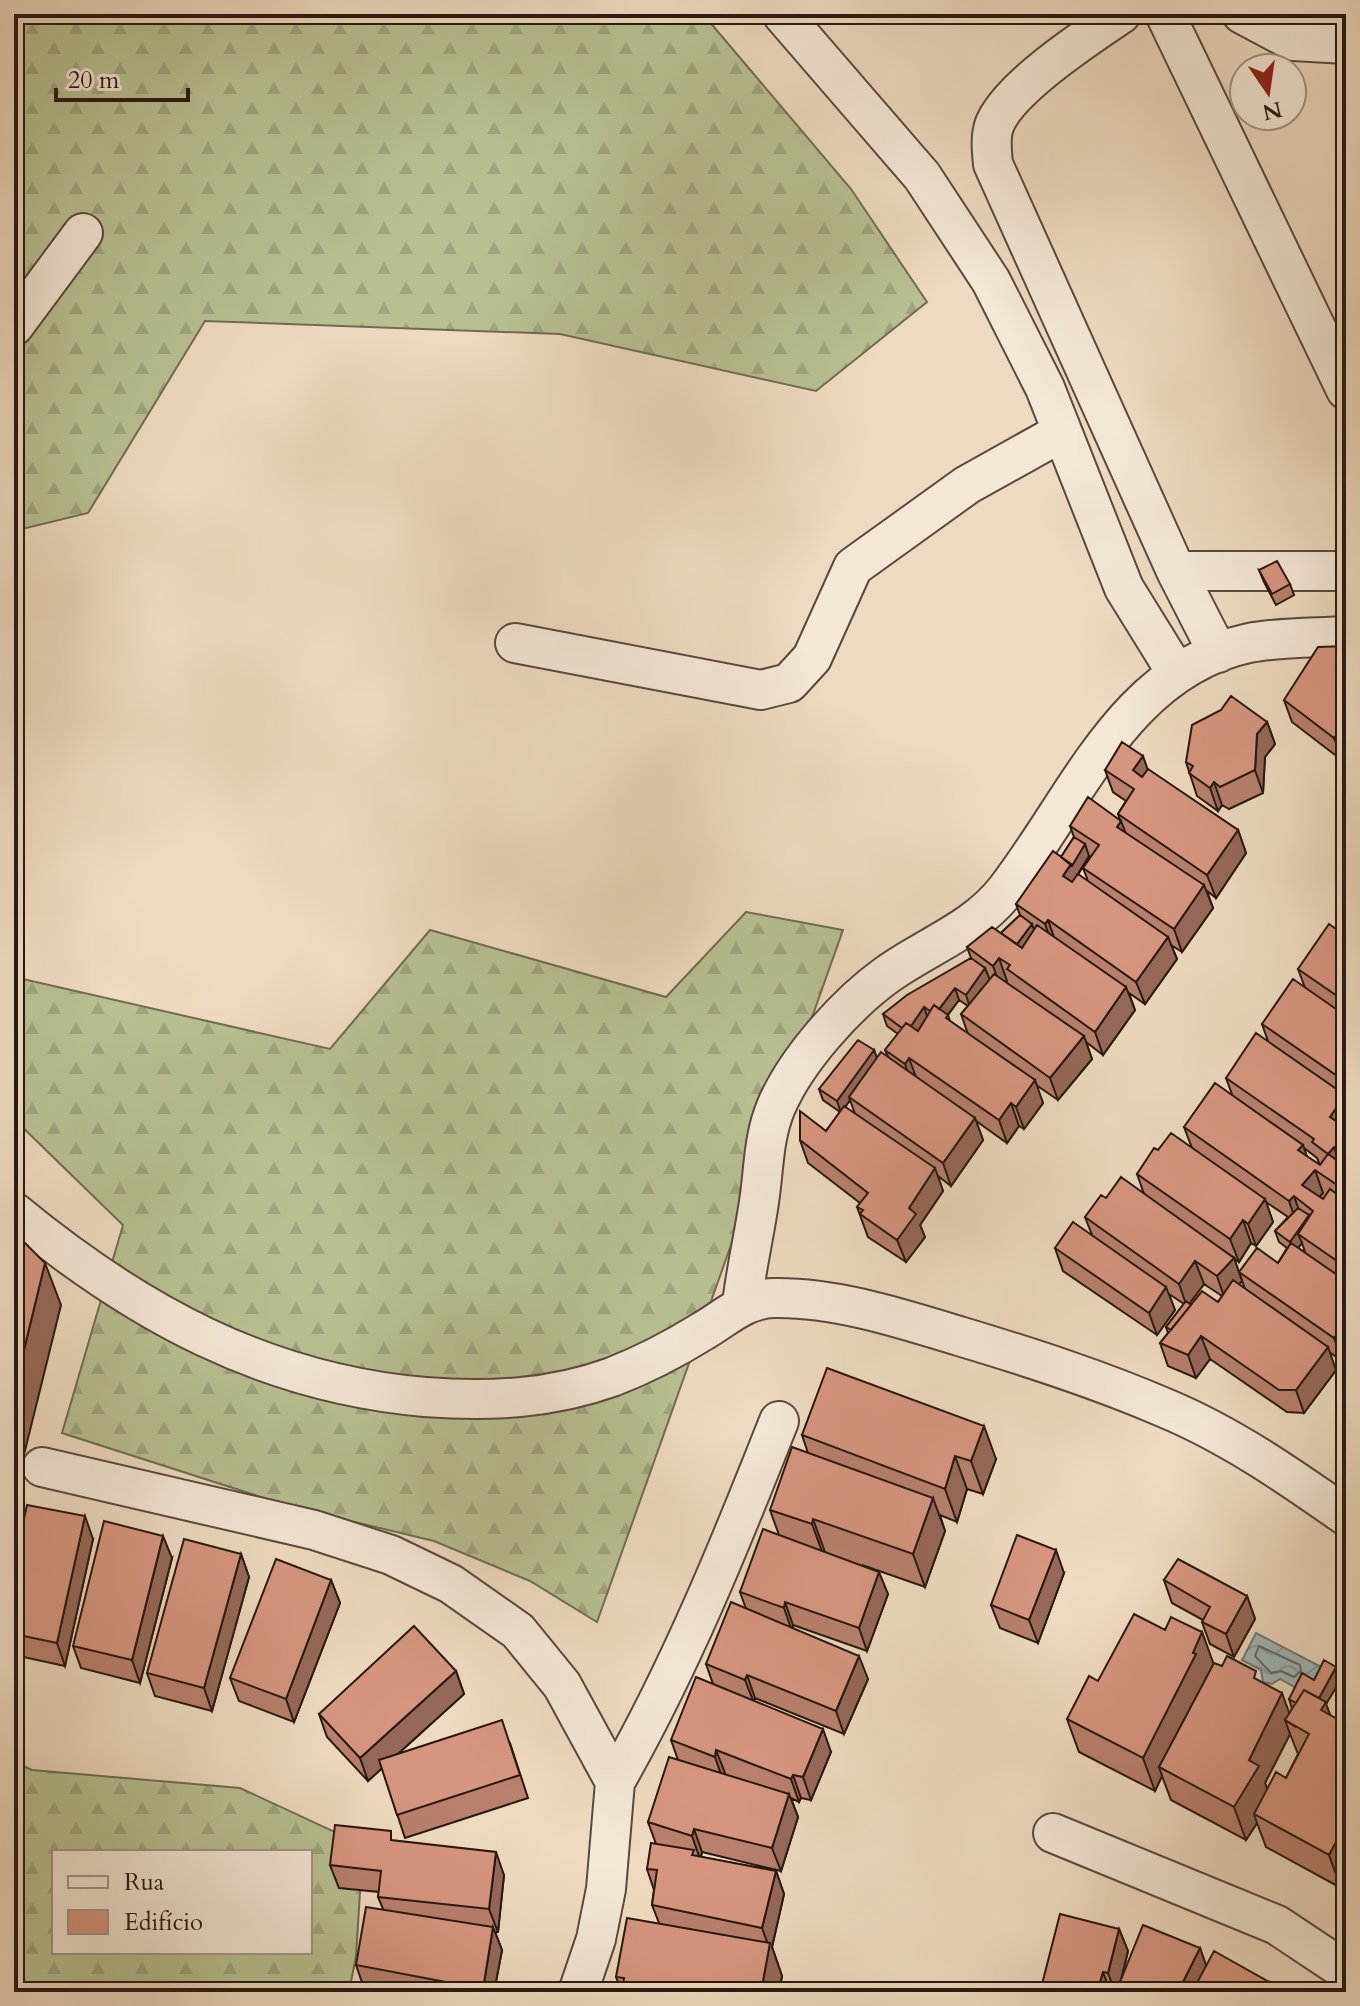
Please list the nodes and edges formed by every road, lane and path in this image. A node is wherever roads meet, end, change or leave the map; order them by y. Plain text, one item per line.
1 (782, 14) edge
2 (1121, 14) edge
3 (1165, 14) edge
4 (1242, 14) edge
5 (1346, 44) edge
6 (83, 233) dead end
7 (14, 326) edge
8 (1346, 390) edge
9 (1062, 432) junction
10 (1176, 571) junction
11 (1346, 571) edge
12 (1346, 636) edge
13 (515, 643) dead end
14 (1218, 653) junction
15 (1176, 672) junction
16 (14, 1212) edge
17 (742, 1304) junction
18 (779, 1421) dead end
19 (42, 1467) dead end
20 (1346, 1516) edge
21 (615, 1782) junction
22 (1053, 1833) dead end
23 (1346, 1971) edge
24 (578, 1992) edge

1 - 9 street
2 - 10 street
3 - 8 street
4 - 5 street
6 - 7 street
9 - 13 street
9 - 15 street
10 - 11 street
10 - 14 street
12 - 14 street
14 - 15 street
15 - 17 street
16 - 17 street
17 - 20 street
18 - 21 street
19 - 21 street
21 - 24 street
22 - 23 street

